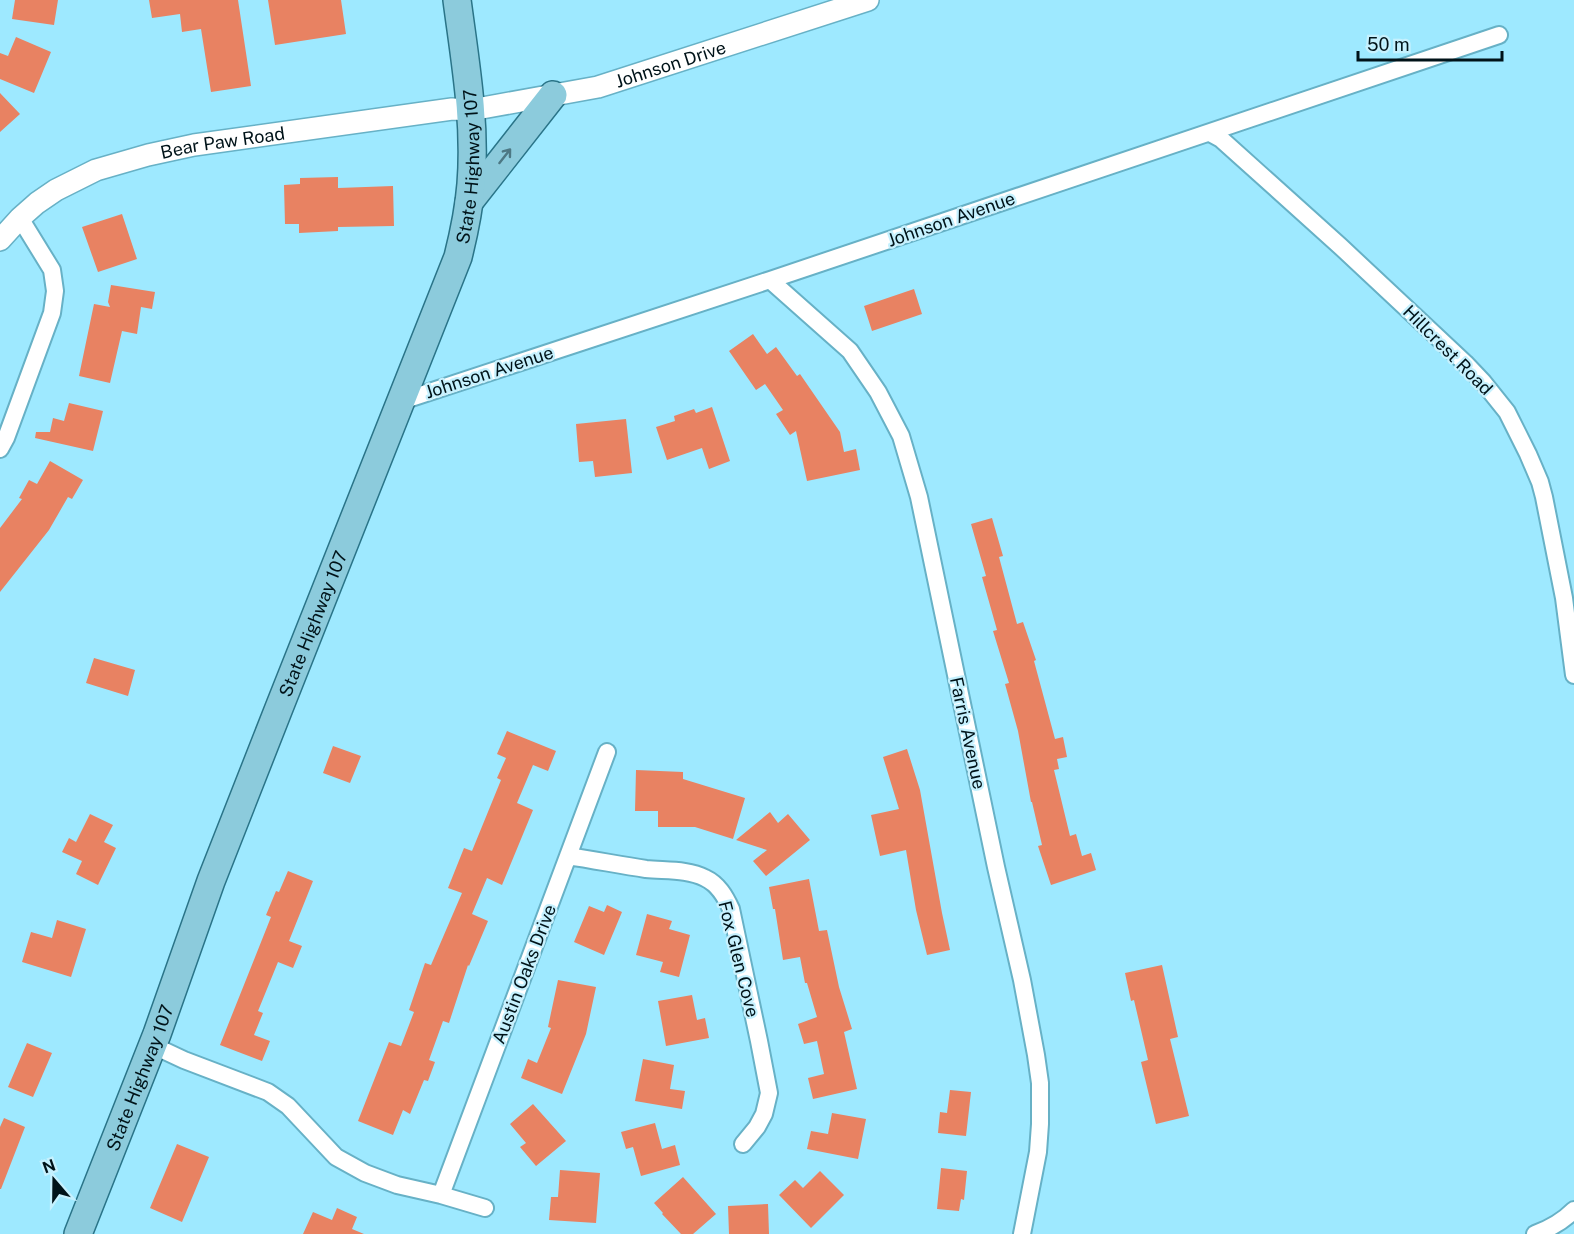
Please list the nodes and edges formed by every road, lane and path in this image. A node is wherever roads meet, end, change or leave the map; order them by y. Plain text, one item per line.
1 (457, 0) edge
2 (868, 0) edge
3 (1499, 35) dead end
4 (554, 95) junction
5 (471, 110) junction
6 (1210, 133) junction
7 (469, 202) junction
8 (20, 218) junction
9 (0, 240) edge
10 (770, 280) junction
11 (402, 401) junction
12 (0, 449) edge
13 (1574, 675) edge
14 (607, 752) dead end
15 (568, 856) junction
16 (152, 1045) junction
17 (743, 1144) dead end
18 (441, 1195) junction
19 (485, 1208) dead end
20 (1574, 1210) edge
21 (78, 1234) edge
22 (1022, 1234) edge
23 (1535, 1234) edge

1 - 5 main road, State Highway 107
2 - 4 street, Johnson Drive
3 - 6 street, Johnson Avenue
4 - 5 street, Johnson Drive
7 -> 4 main road
5 - 7 main road, State Highway 107
5 - 8 street, Bear Paw Road
6 - 10 street, Johnson Avenue
6 - 13 street, Hillcrest Road
7 - 11 main road, State Highway 107
8 - 9 street, Bear Paw Road
8 - 12 street
10 - 11 street, Johnson Avenue
10 - 22 street, Farris Avenue
11 - 16 main road, State Highway 107
14 - 15 street, Austin Oaks Drive
15 - 17 street, Fox Glen Cove
15 - 18 street, Austin Oaks Drive
16 - 18 street
16 - 21 main road, State Highway 107
18 - 19 street
20 - 23 street

